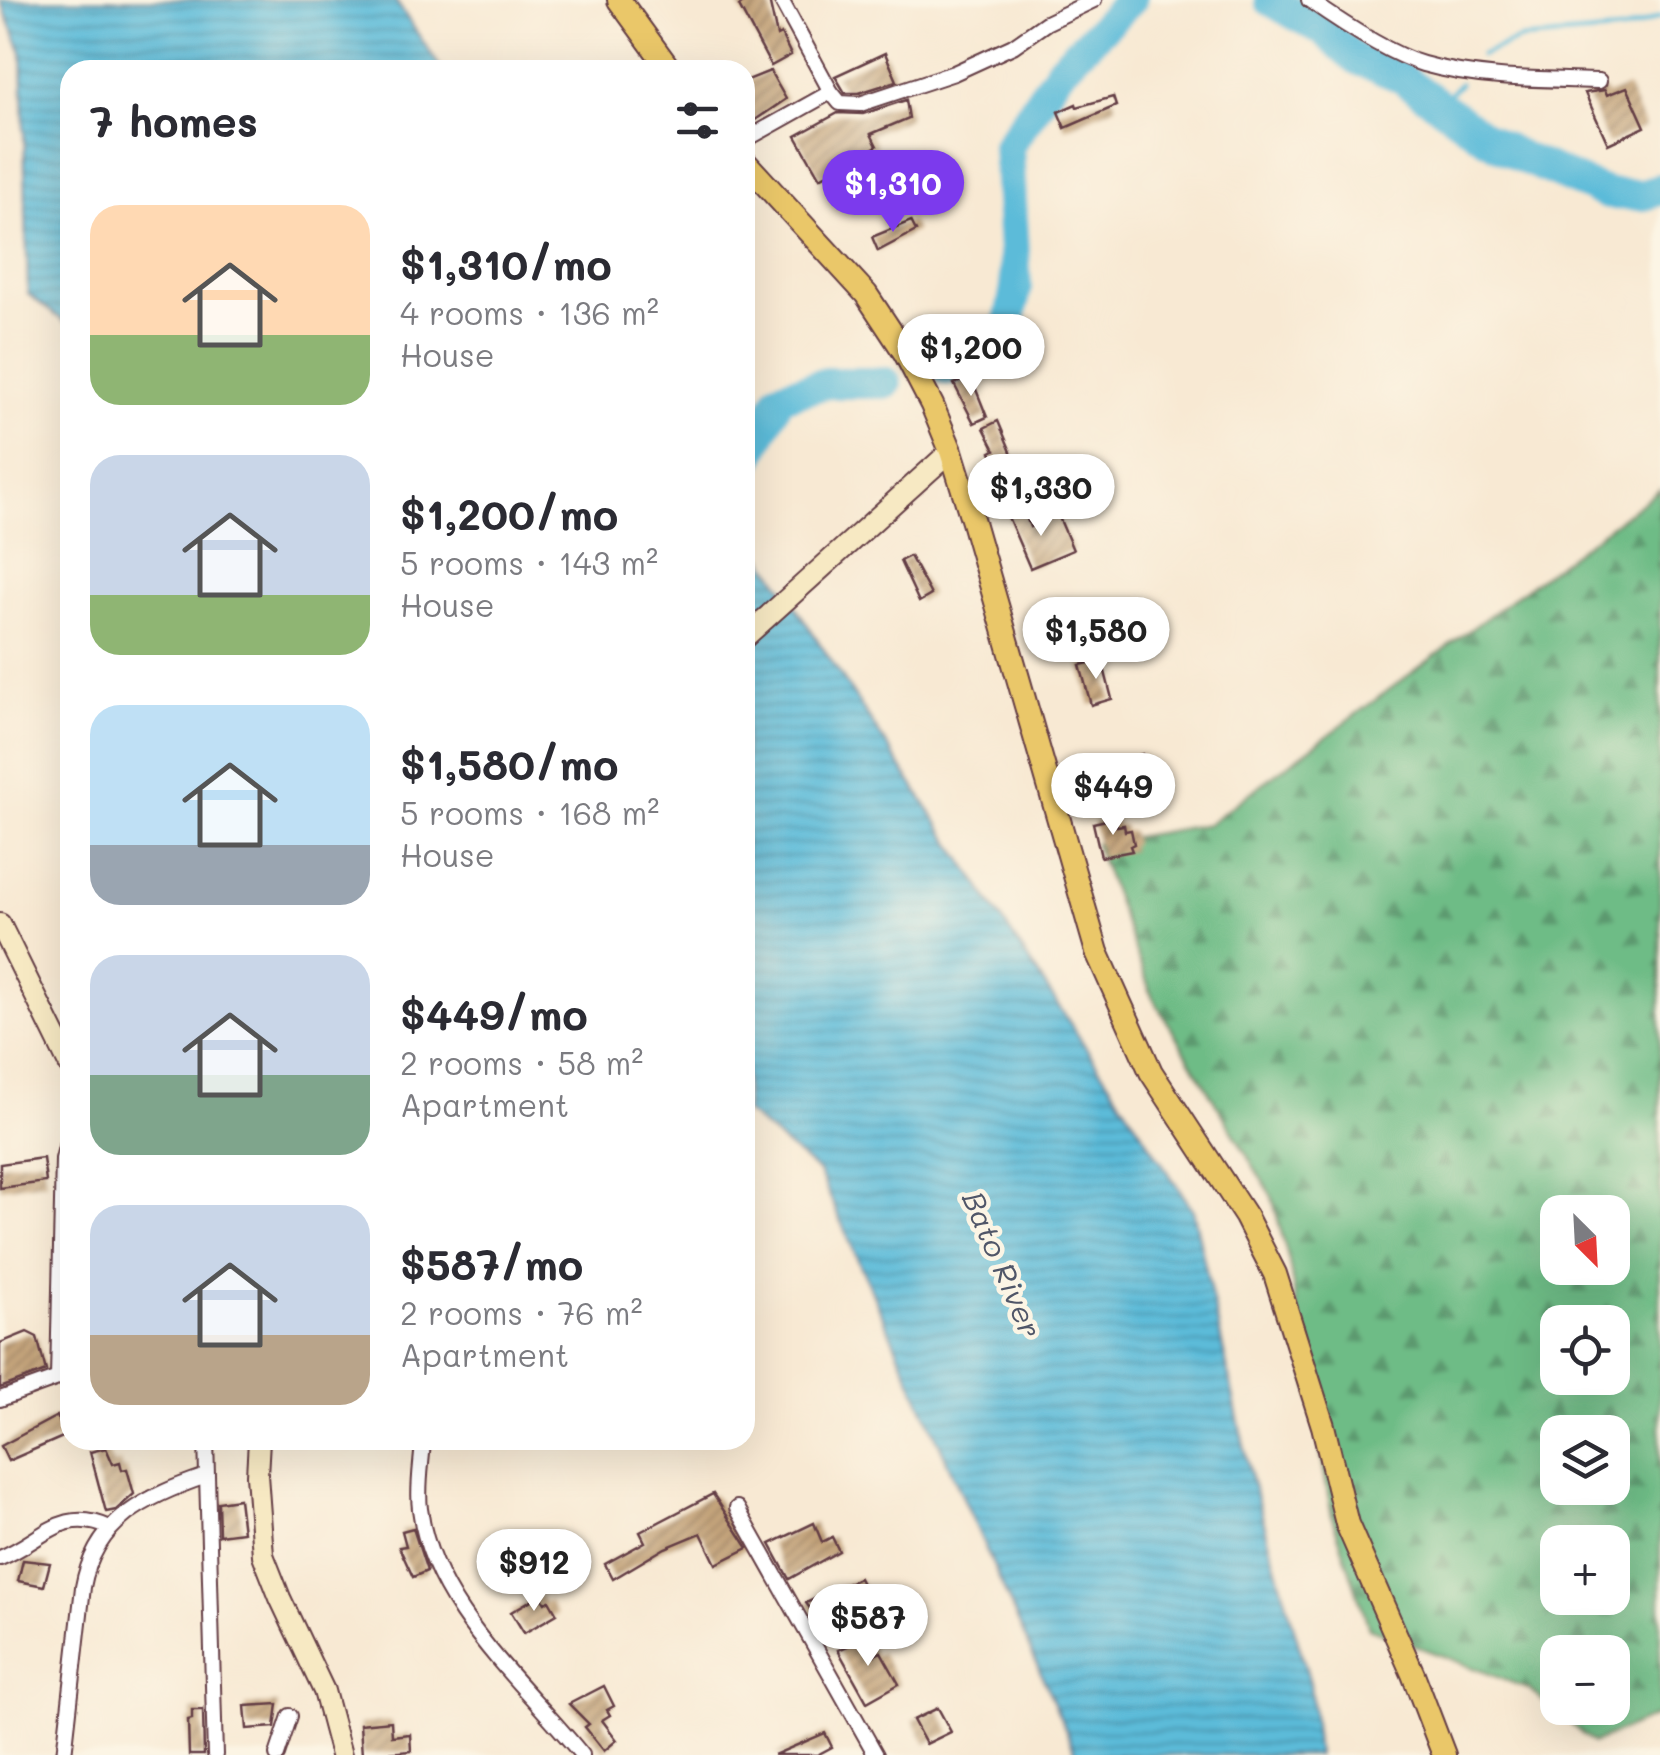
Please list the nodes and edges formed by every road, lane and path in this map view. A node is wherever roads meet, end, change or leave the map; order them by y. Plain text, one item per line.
1 (619, 0) edge
2 (781, 0) edge
3 (1094, 0) edge
4 (1310, 0) edge
5 (663, 60) edge
6 (1600, 82) dead end
7 (831, 92) junction
8 (755, 134) edge
9 (755, 173) edge
10 (951, 451) junction
11 (755, 628) edge
12 (0, 924) edge
13 (60, 1046) edge
14 (60, 1379) edge
15 (0, 1398) edge
16 (206, 1450) edge
17 (258, 1450) edge
18 (423, 1450) edge
19 (206, 1476) junction
20 (736, 1508) dead end
21 (110, 1528) junction
22 (0, 1558) edge
23 (290, 1716) dead end
24 (64, 1755) edge
25 (215, 1755) edge
26 (278, 1755) edge
27 (341, 1755) edge
28 (582, 1755) edge
29 (876, 1755) edge
30 (1444, 1755) edge

1 - 5 main road
2 - 7 street
3 - 7 street
4 - 6 street
7 - 8 street
9 - 10 main road
10 - 11 main road
10 - 30 main road
12 - 13 main road
14 - 15 street
16 - 19 street
17 - 27 main road
18 - 28 street
19 - 21 street
19 - 25 street
20 - 29 street
21 - 22 street
21 - 24 street
23 - 26 street

